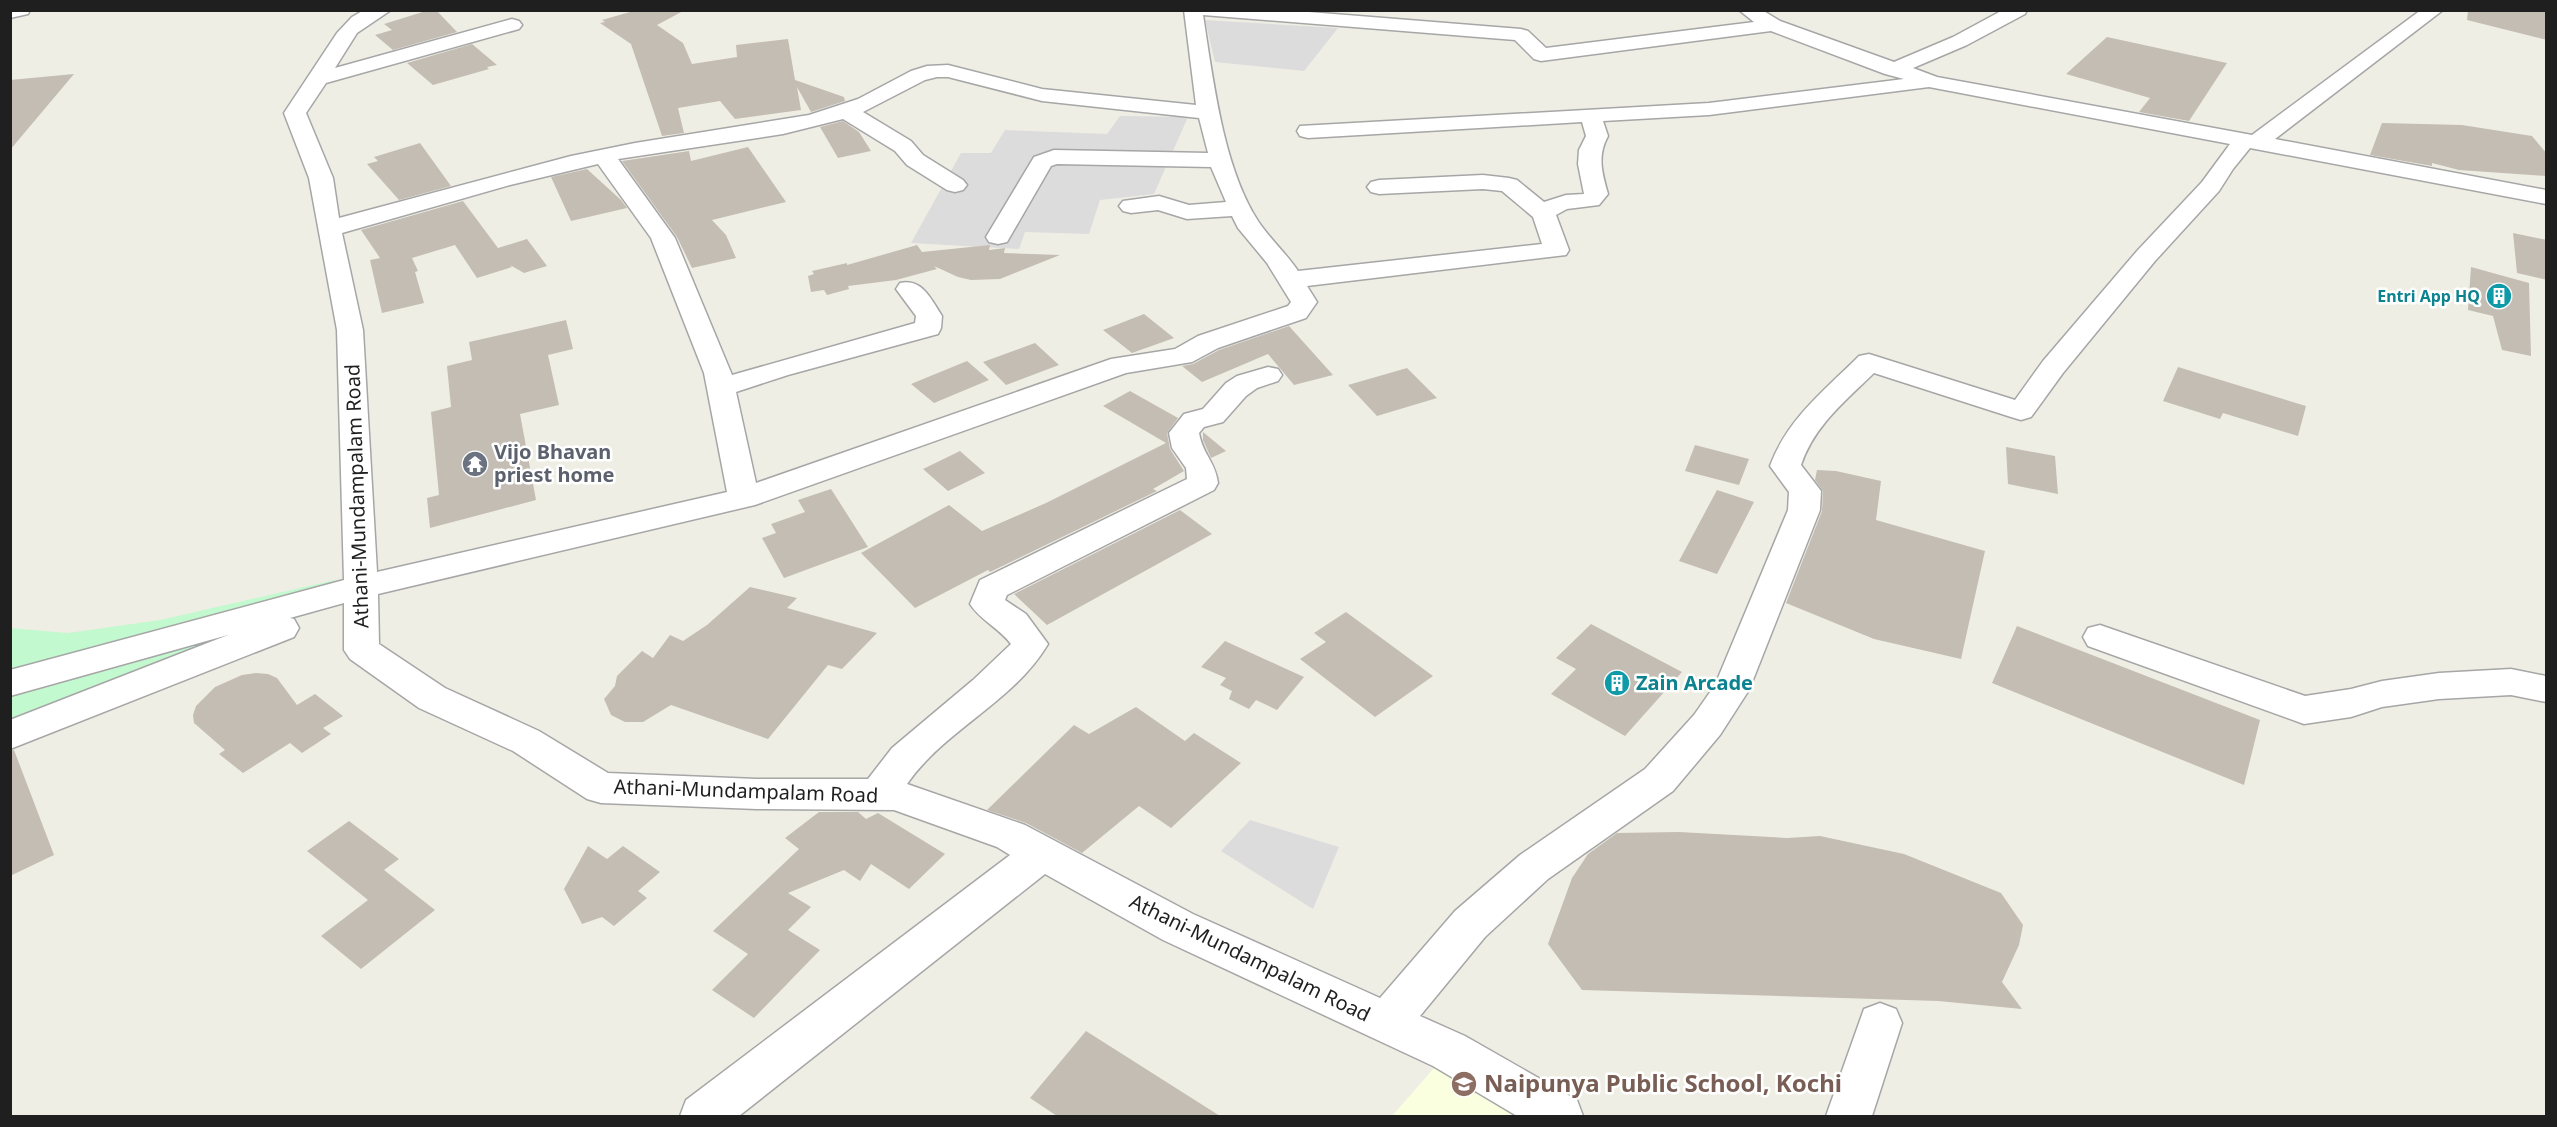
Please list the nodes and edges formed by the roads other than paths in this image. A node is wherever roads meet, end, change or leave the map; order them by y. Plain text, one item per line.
1 (21, 10) edge
2 (382, 10) edge
3 (1193, 10) edge
4 (1206, 10) edge
5 (1748, 10) edge
6 (2018, 10) edge
7 (2434, 10) edge
8 (10, 12) edge
9 (512, 25) dead end
10 (1773, 25) junction
11 (1892, 70) junction
12 (319, 79) junction
13 (1933, 82) junction
14 (845, 111) junction
15 (1208, 112) junction
16 (1591, 116) junction
17 (1308, 131) dead end
18 (2251, 141) junction
19 (604, 156) junction
20 (1220, 159) junction
21 (955, 185) dead end
22 (1379, 187) dead end
23 (2547, 197) edge
24 (1131, 206) dead end
25 (1241, 208) junction
26 (1544, 214) junction
27 (329, 229) junction
28 (998, 237) dead end
29 (1290, 280) junction
30 (909, 289) dead end
31 (1268, 375) dead end
32 (721, 388) junction
33 (744, 498) junction
34 (361, 592) junction
35 (2100, 637) dead end
36 (10, 683) edge
37 (2547, 688) edge
38 (10, 735) edge
39 (878, 795) junction
40 (1043, 854) junction
41 (1880, 1023) dead end
42 (1386, 1024) junction
43 (703, 1116) edge
44 (1560, 1116) edge
45 (1849, 1116) edge

1 - 8 street
2 - 12 street, Athani-Mundampalam Road
3 - 15 street
4 - 10 street
5 - 10 street
6 - 11 street
7 - 18 street
9 - 12 street
10 - 11 street
11 - 13 street
12 - 27 street, Athani-Mundampalam Road
13 - 16 street
13 - 18 street
14 - 15 street
14 - 19 street
14 - 21 street
15 - 20 street
16 - 17 street
16 - 26 street
18 - 23 street
18 - 42 street
19 - 27 street
19 - 32 street
20 - 25 street
20 - 28 street
22 - 26 street
24 - 25 street
25 - 29 street
26 - 29 street
27 - 34 street, Athani-Mundampalam Road
29 - 33 street
30 - 32 street
31 - 39 street
32 - 33 street
33 - 34 street
34 - 36 street
34 - 38 street
34 - 39 street, Athani-Mundampalam Road
35 - 37 street
39 - 40 street, Athani-Mundampalam Road
40 - 42 street, Athani-Mundampalam Road
40 - 43 street
41 - 45 street
42 - 44 street, Athani-Mundampalam Road

